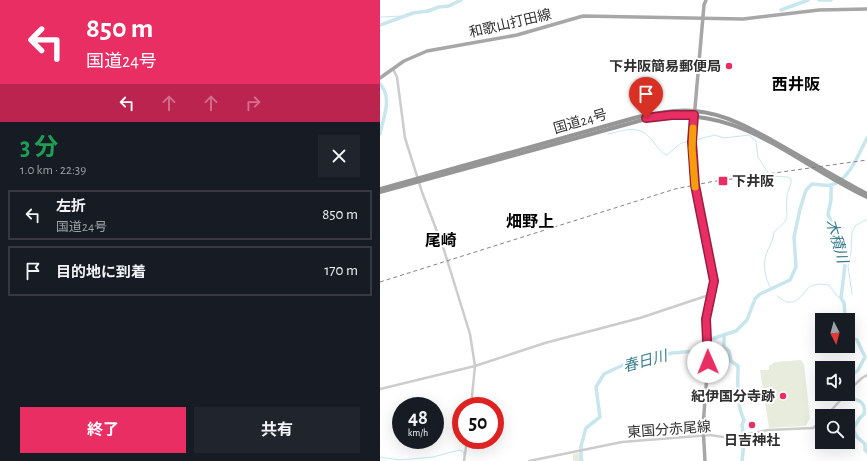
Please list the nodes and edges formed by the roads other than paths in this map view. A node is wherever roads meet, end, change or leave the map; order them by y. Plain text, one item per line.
1 (706, 0) edge
2 (867, 9) edge
3 (703, 18) junction
4 (393, 68) junction
5 (380, 78) edge
6 (695, 113) junction
7 (418, 180) junction
8 (846, 184) junction
9 (380, 189) edge
10 (380, 192) edge
11 (867, 194) edge
12 (867, 197) edge
13 (712, 297) junction
14 (475, 366) junction
15 (867, 375) edge
16 (855, 385) edge
17 (380, 389) edge
18 (472, 397) edge
19 (839, 401) edge
20 (832, 409) edge
21 (815, 428) edge
22 (703, 436) junction
23 (466, 449) edge
24 (464, 461) edge
25 (529, 461) edge
26 (706, 461) edge

1 - 3 main road
2 - 3 main road, 和歌山打田線
3 - 4 main road, 和歌山打田線
3 - 6 main road
4 - 5 main road, 和歌山打田線
4 - 7 street
6 - 7 highway, 国道24号
6 - 8 highway, 国道24号
6 - 13 main road
7 - 9 highway, 国道24号
7 - 10 highway, 国道24号
7 - 14 street
8 - 11 highway, 国道24号
8 - 12 highway, 国道24号
13 - 14 street
13 - 22 main road
14 - 17 street
14 - 18 street
15 - 16 street
19 - 20 street
21 - 22 street, 東国分赤尾線
22 - 25 street, 東国分赤尾線
22 - 26 main road
23 - 24 street

